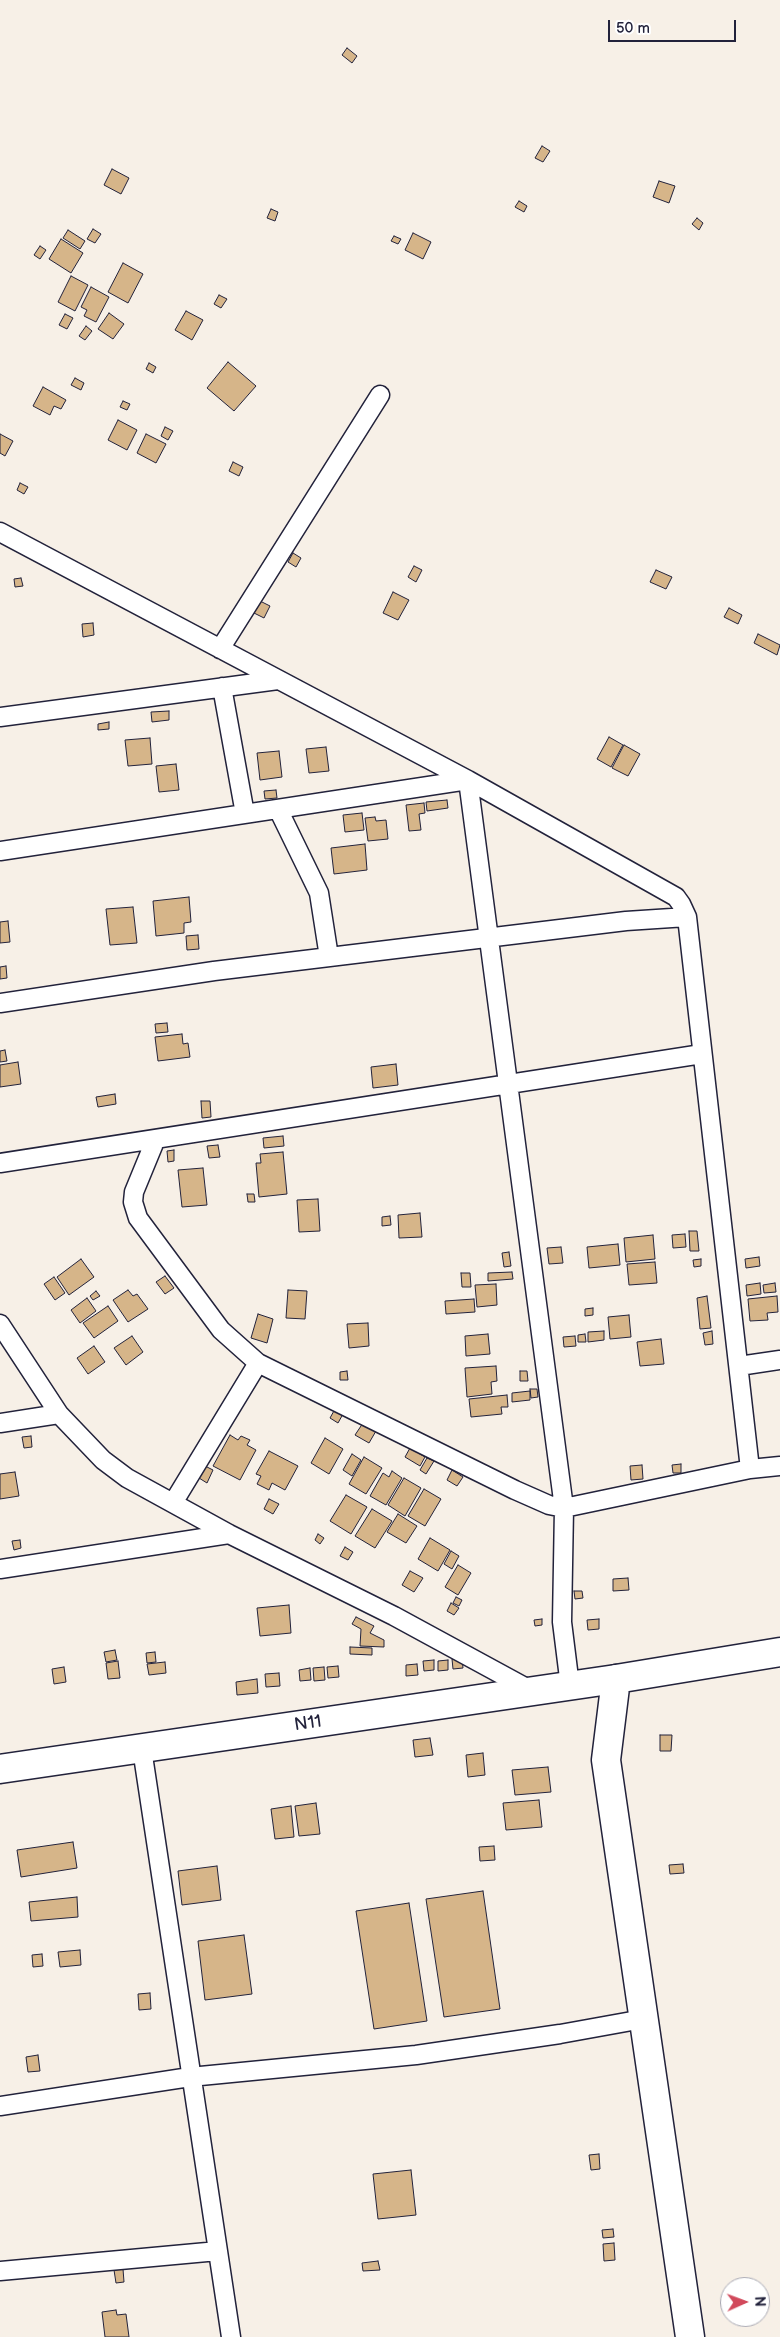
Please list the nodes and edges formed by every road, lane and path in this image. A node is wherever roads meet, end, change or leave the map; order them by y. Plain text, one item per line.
1 (380, 395) dead end
2 (0, 532) edge
3 (220, 649) junction
4 (278, 680) junction
5 (222, 688) junction
6 (0, 717) edge
7 (468, 780) junction
8 (278, 808) junction
9 (245, 814) junction
10 (0, 851) edge
11 (687, 917) junction
12 (489, 937) junction
13 (329, 957) junction
14 (0, 1003) edge
15 (702, 1054) junction
16 (509, 1084) junction
17 (155, 1141) junction
18 (0, 1163) edge
19 (0, 1324) edge
20 (780, 1360) edge
21 (258, 1363) junction
22 (739, 1366) junction
23 (59, 1414) junction
24 (0, 1423) edge
25 (780, 1466) edge
26 (750, 1469) junction
27 (174, 1503) junction
28 (564, 1508) junction
29 (229, 1534) junction
30 (0, 1569) edge
31 (780, 1652) edge
32 (616, 1679) junction
33 (570, 1686) junction
34 (532, 1692) junction
35 (142, 1748) junction
36 (0, 1769) edge
37 (643, 2019) junction
38 (190, 2077) junction
39 (0, 2106) edge
40 (218, 2251) junction
41 (0, 2271) edge
42 (231, 2337) edge
43 (690, 2337) edge

1 - 3 street
2 - 3 street
3 - 4 street
4 - 5 street
4 - 7 street
5 - 6 street
5 - 9 street
7 - 8 street
7 - 11 street
7 - 12 street
8 - 9 street
8 - 13 street
9 - 10 street
11 - 12 street
11 - 15 street
12 - 13 street
12 - 16 street
13 - 14 street
15 - 16 street
15 - 22 street
16 - 17 street
16 - 28 street
17 - 18 street
17 - 21 street
19 - 23 street
20 - 22 street
21 - 27 street
21 - 28 street
22 - 26 street
23 - 24 street
23 - 27 street
25 - 26 street
26 - 28 street
27 - 29 street
28 - 33 street
29 - 30 street
29 - 34 street
31 - 32 main road, N11
32 - 33 main road, N11
32 - 37 main road
33 - 34 main road, N11
34 - 35 main road, N11
35 - 36 main road, N11
35 - 38 street
37 - 38 street
37 - 43 main road
38 - 39 street
38 - 40 street
40 - 41 street
40 - 42 street

